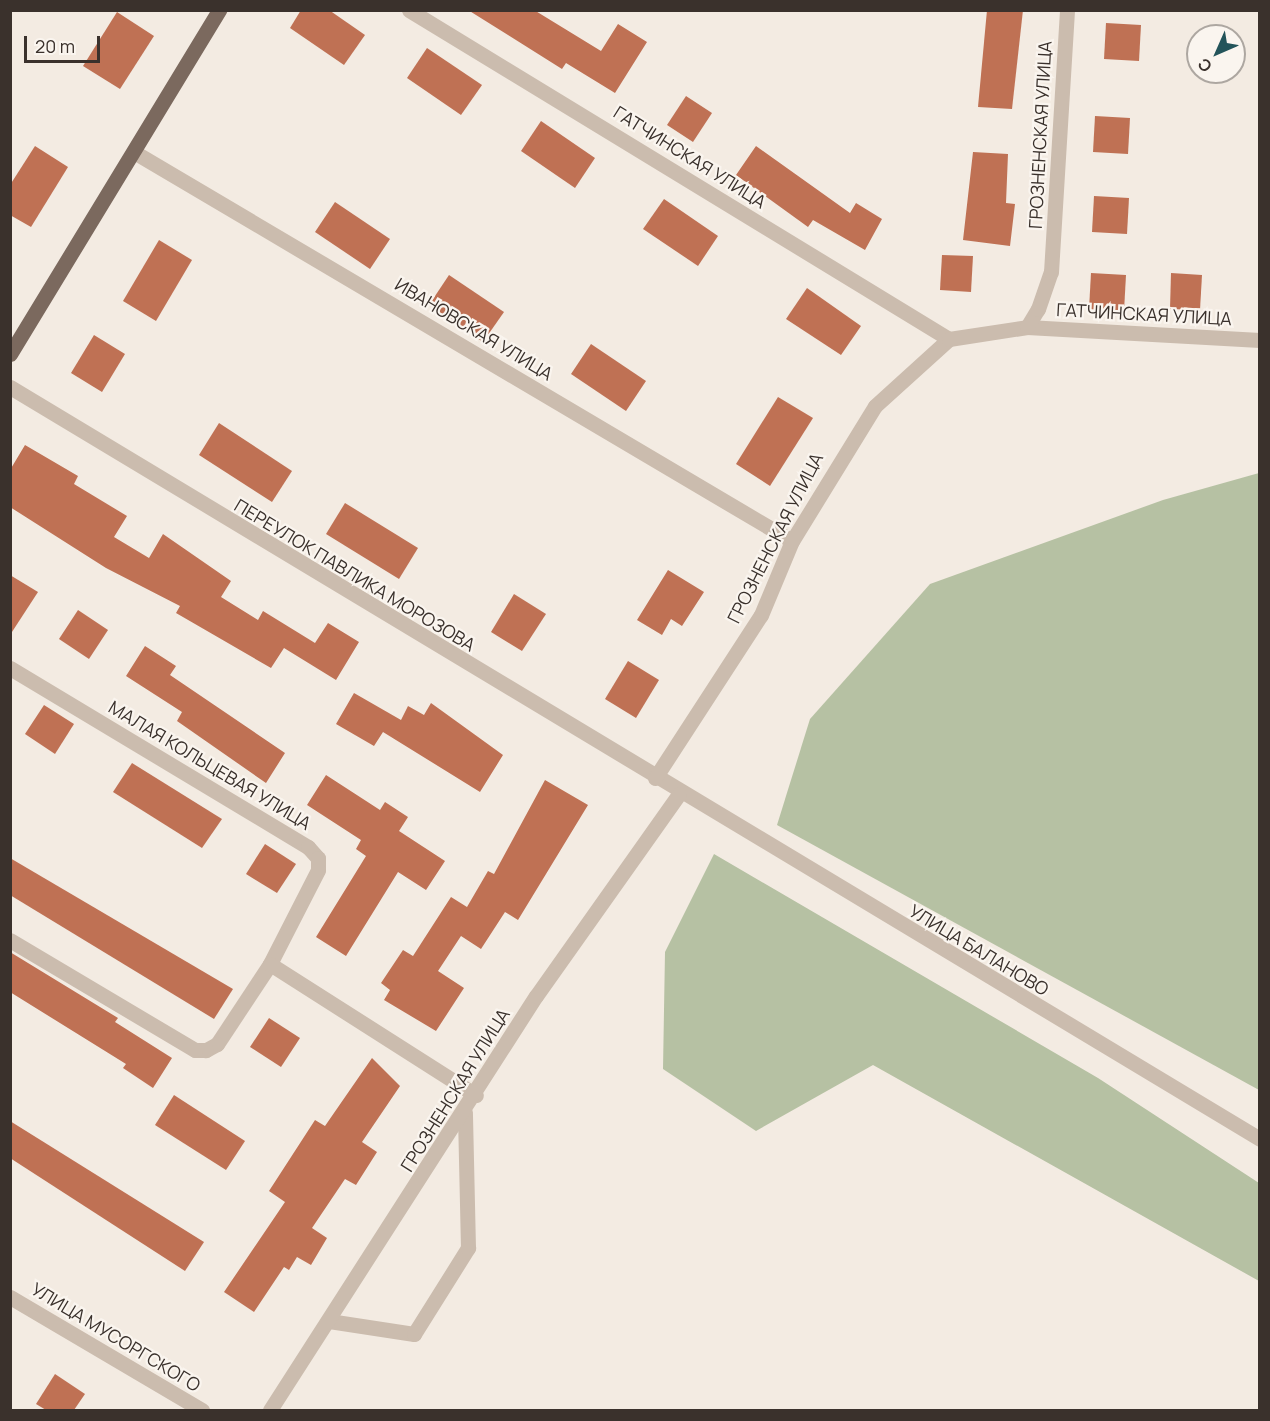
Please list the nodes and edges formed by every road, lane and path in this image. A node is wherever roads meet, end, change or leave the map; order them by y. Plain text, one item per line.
1 (219, 10) edge
2 (409, 10) edge
3 (1067, 10) edge
4 (134, 152) junction
5 (1027, 327) junction
6 (949, 339) junction
7 (1260, 340) edge
8 (10, 354) edge
9 (10, 387) edge
10 (792, 541) junction
11 (10, 668) edge
12 (655, 778) junction
13 (680, 794) junction
14 (10, 940) edge
15 (270, 964) junction
16 (476, 1095) junction
17 (465, 1112) junction
18 (1260, 1139) edge
19 (10, 1298) edge
20 (329, 1321) junction
21 (202, 1410) edge
22 (270, 1410) edge

1 - 4 main road
2 - 6 street, ГАТЧИНСКАЯ УЛИЦА
3 - 5 street, ГРОЗНЕНСКАЯ УЛИЦА
4 - 8 main road
4 - 10 street, ИВАНОВСКАЯ УЛИЦА
5 - 6 street
5 - 7 street, ГАТЧИНСКАЯ УЛИЦА
6 - 10 street, ГРОЗНЕНСКАЯ УЛИЦА
9 - 12 street, ПЕРЕУЛОК ПАВЛИКА МОРОЗОВА
10 - 12 street, ГРОЗНЕНСКАЯ УЛИЦА
11 - 15 street, МАЛАЯ КОЛЬЦЕВАЯ УЛИЦА
12 - 13 street, ПЕРЕУЛОК ПАВЛИКА МОРОЗОВА
13 - 16 street, ГРОЗНЕНСКАЯ УЛИЦА
13 - 18 street, УЛИЦА БАЛАНОВО
14 - 15 street, МАЛАЯ КОЛЬЦЕВАЯ УЛИЦА
15 - 16 street
16 - 17 street, ГРОЗНЕНСКАЯ УЛИЦА
17 - 20 street, ГРОЗНЕНСКАЯ УЛИЦА
17 - 20 street
19 - 21 street, УЛИЦА МУСОРГСКОГО
20 - 22 street, ГРОЗНЕНСКАЯ УЛИЦА

